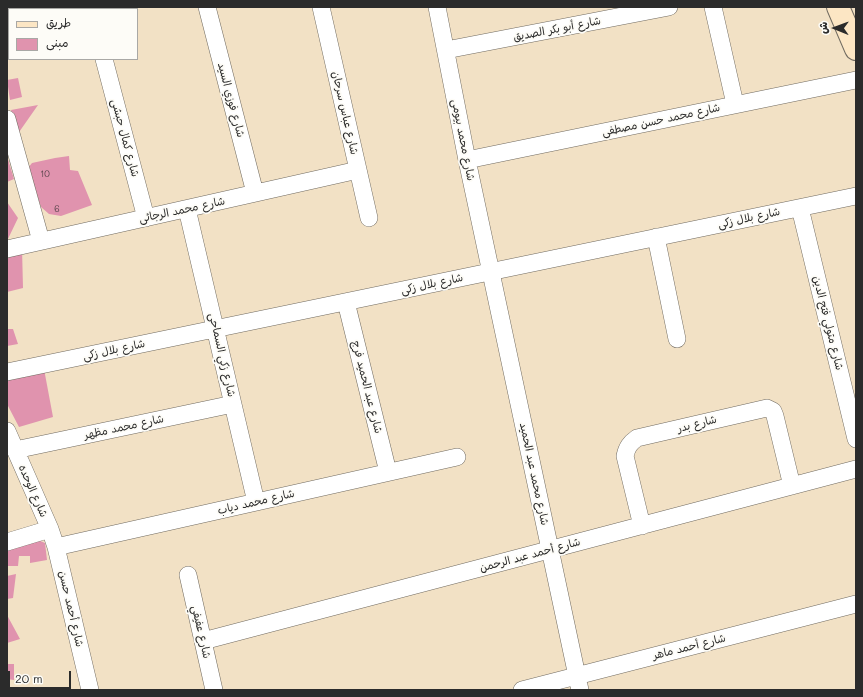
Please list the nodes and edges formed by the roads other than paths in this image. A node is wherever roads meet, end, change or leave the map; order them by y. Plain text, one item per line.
1 (207, 7) edge
2 (321, 7) edge
3 (438, 7) edge
4 (669, 7) edge
5 (713, 7) edge
6 (838, 7) edge
7 (856, 49) edge
8 (446, 50) junction
9 (104, 60) edge
10 (856, 80) edge
11 (735, 104) junction
12 (7, 119) edge
13 (467, 160) junction
14 (358, 170) junction
15 (255, 194) junction
16 (856, 196) edge
17 (800, 208) junction
18 (187, 209) junction
19 (146, 218) junction
20 (369, 218) dead end
21 (656, 237) junction
22 (41, 241) junction
23 (7, 249) edge
24 (491, 272) junction
25 (346, 302) junction
26 (215, 329) junction
27 (677, 339) dead end
28 (7, 372) edge
29 (233, 404) junction
30 (7, 431) edge
31 (856, 439) edge
32 (15, 450) junction
33 (457, 457) dead end
34 (856, 469) edge
35 (388, 472) junction
36 (792, 486) junction
37 (256, 502) junction
38 (642, 526) junction
39 (50, 529) junction
40 (7, 542) edge
41 (56, 547) junction
42 (550, 550) junction
43 (188, 575) dead end
44 (856, 604) edge
45 (203, 641) junction
46 (578, 683) edge
47 (90, 690) edge
48 (214, 690) edge
49 (522, 690) edge

1 - 15 street, شارع فوزي السيد
2 - 14 street, شارع عباس سرحان
3 - 8 street, شارع محمد بيومى
4 - 8 street, شارع أبو بكر الصديق
5 - 11 street
6 - 7 street
8 - 13 street, شارع محمد بيومى
9 - 19 street, شارع كمال حبشى
10 - 11 street, شارع محمد حسن مصطفى
11 - 13 street, شارع محمد حسن مصطفى
12 - 22 street
13 - 24 street, شارع محمد بيومى
14 - 15 street, شارع محمد الرجائى
14 - 20 street, شارع عباس سرحان
15 - 18 street, شارع محمد الرجائى
16 - 17 street, شارع بلال زكى
17 - 21 street, شارع بلال زكى
17 - 31 street, شارع متولي فتح الدين
18 - 19 street, شارع محمد الرجائى
18 - 26 street, شارع زكي السماحى
19 - 22 street, شارع محمد الرجائى
21 - 24 street, شارع بلال زكى
21 - 27 street
22 - 23 street, شارع محمد الرجائى
24 - 25 street, شارع بلال زكى
24 - 42 street, شارع محمد عبد الحميد
25 - 26 street, شارع بلال زكى
25 - 35 street, شارع عبد الحميد فرج
26 - 28 street, شارع بلال زكى
26 - 29 street, شارع زكي السماحى
29 - 32 street, شارع محمد مظهر
29 - 37 street, شارع زكي السماحى
30 - 32 street, شارع الوحده
32 - 39 street, شارع الوحده
33 - 35 street, شارع محمد دياب
34 - 36 street, شارع أحمد عبد الرحمن
35 - 37 street, شارع محمد دياب
36 - 38 street, شارع أحمد عبد الرحمن
36 - 38 street, شارع بدر
37 - 41 street, شارع محمد دياب
38 - 42 street, شارع أحمد عبد الرحمن
39 - 40 street
39 - 41 street, شارع أحمد حسن
41 - 47 street, شارع أحمد حسن
42 - 45 street, شارع أحمد عبد الرحمن
42 - 46 street, شارع محمد عبد الحميد
43 - 45 street, شارع عفيفي
44 - 46 street, شارع أحمد ماهر
45 - 48 street, شارع عفيفي
46 - 49 street, شارع أحمد ماهر

